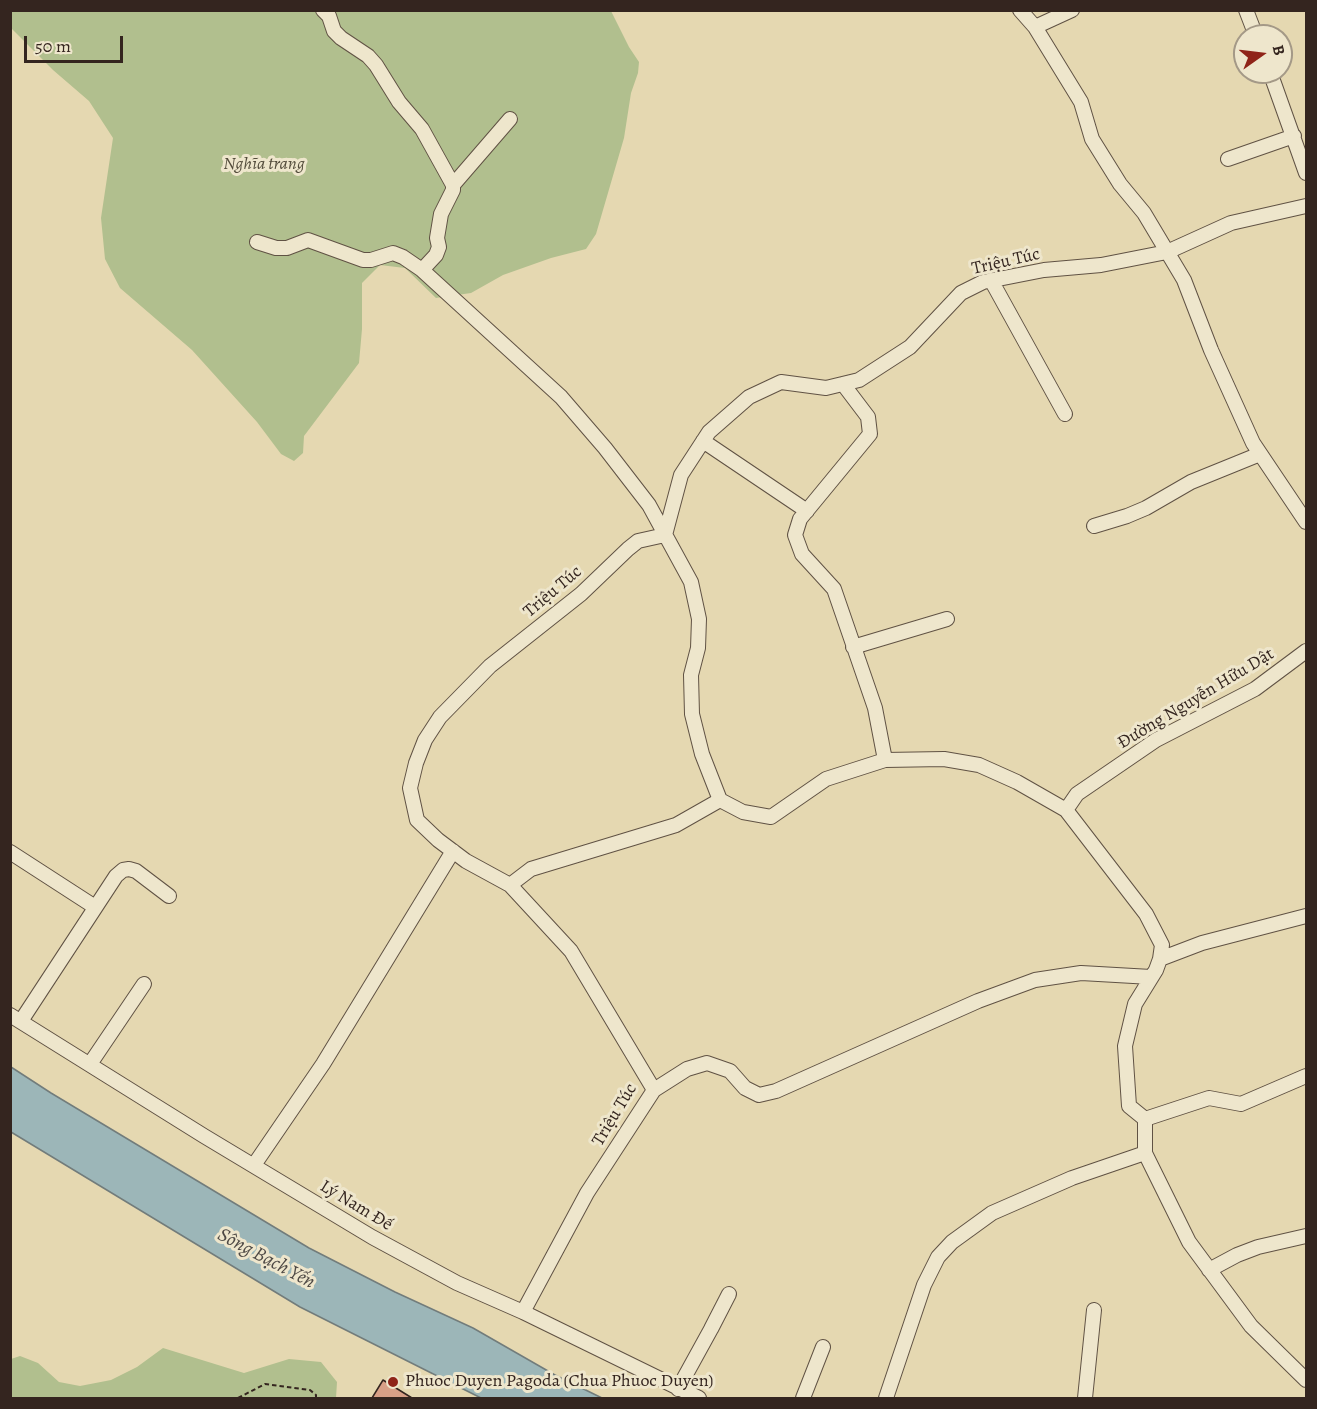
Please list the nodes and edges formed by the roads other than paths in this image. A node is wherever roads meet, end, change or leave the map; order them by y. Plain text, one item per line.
1 (323, 10) edge
2 (1020, 10) edge
3 (1072, 10) edge
4 (1035, 27) junction
5 (1275, 84) edge
6 (510, 119) dead end
7 (1294, 135) junction
8 (1228, 159) dead end
9 (1306, 173) edge
10 (453, 185) junction
11 (1306, 206) edge
12 (257, 242) dead end
13 (1167, 252) junction
14 (422, 270) junction
15 (991, 280) junction
16 (843, 384) junction
17 (1065, 414) dead end
18 (703, 441) junction
19 (1260, 454) junction
20 (807, 511) junction
21 (1306, 522) edge
22 (1094, 526) dead end
23 (665, 535) junction
24 (947, 619) dead end
25 (853, 646) junction
26 (1306, 651) edge
27 (885, 760) junction
28 (720, 800) junction
29 (1066, 810) junction
30 (453, 851) junction
31 (10, 852) edge
32 (510, 885) junction
33 (169, 896) dead end
34 (95, 907) junction
35 (1306, 916) edge
36 (1160, 959) junction
37 (1151, 976) junction
38 (144, 984) dead end
39 (16, 1018) edge
40 (90, 1064) junction
41 (1306, 1076) edge
42 (654, 1090) junction
43 (1145, 1119) junction
44 (1145, 1153) junction
45 (254, 1165) junction
46 (1306, 1236) edge
47 (1209, 1270) junction
48 (729, 1294) dead end
49 (1094, 1310) dead end
50 (524, 1312) junction
51 (823, 1347) dead end
52 (1306, 1380) edge
53 (678, 1389) junction
54 (699, 1398) edge
55 (803, 1398) edge
56 (886, 1398) edge
57 (1085, 1398) edge

1 - 10 street
2 - 4 street
3 - 4 street
4 - 13 street
5 - 7 street
6 - 10 street
7 - 8 street
7 - 9 street
10 - 14 street
11 - 13 street, Triệu Túc
12 - 14 street
13 - 15 street, Triệu Túc
13 - 19 street
14 - 23 street
15 - 16 street, Triệu Túc
15 - 17 street
16 - 18 street, Triệu Túc
16 - 20 street
18 - 20 street
18 - 23 street, Triệu Túc
19 - 21 street
19 - 22 street
20 - 25 street
23 - 28 street
23 - 30 street, Triệu Túc
24 - 25 street
25 - 27 street
26 - 29 street, Đường Nguyễn Hữu Dật
27 - 28 street
27 - 29 street
28 - 32 street
29 - 36 street
30 - 32 street, Triệu Túc
30 - 45 street
31 - 34 street
32 - 42 street, Triệu Túc
33 - 34 street
34 - 39 street
35 - 36 street
36 - 37 street
37 - 42 street
37 - 43 street
38 - 40 street
39 - 40 street, Lý Nam Đế
40 - 45 street, Lý Nam Đế
41 - 43 street
42 - 50 street, Triệu Túc
43 - 44 street
44 - 47 street
44 - 56 street
45 - 50 street, Lý Nam Đế
46 - 47 street
47 - 52 street
48 - 53 street
49 - 57 street
50 - 53 street, Lý Nam Đế
51 - 55 street
53 - 54 street, Lý Nam Đế

